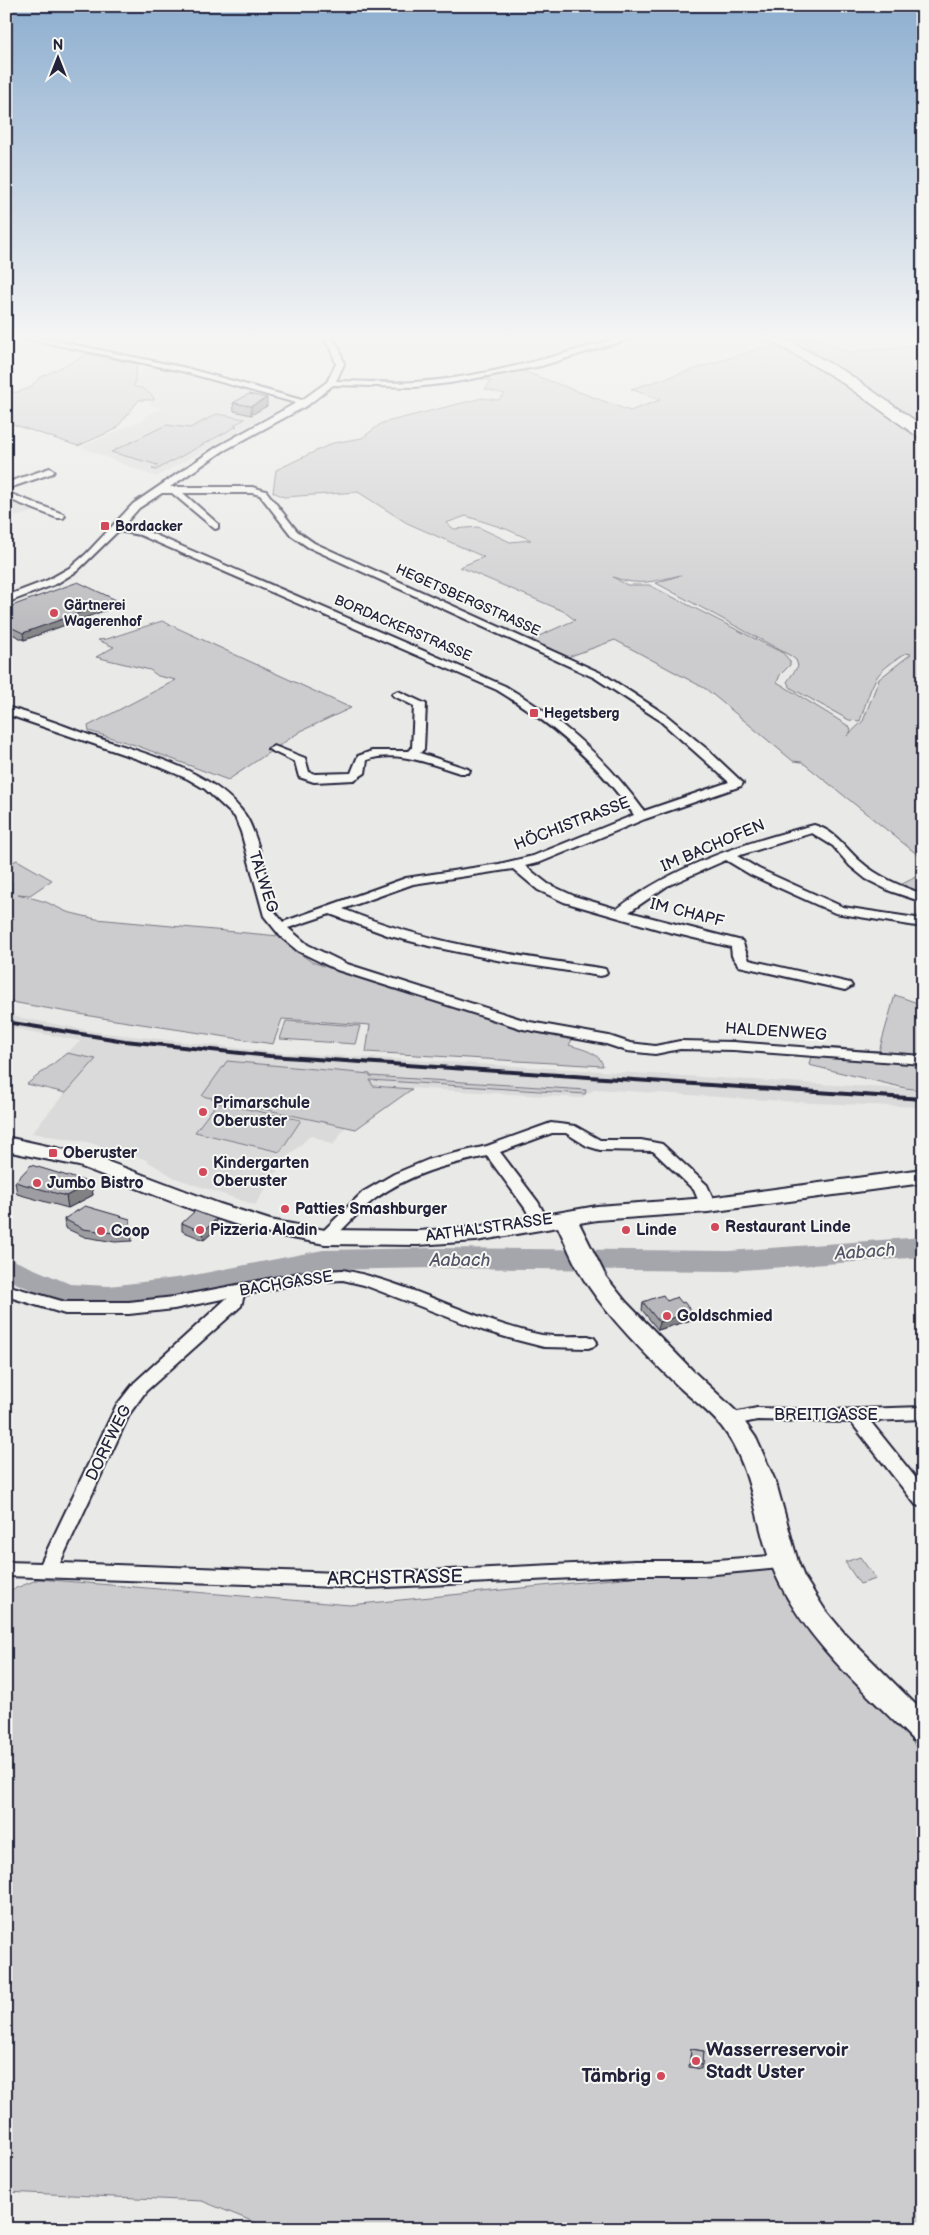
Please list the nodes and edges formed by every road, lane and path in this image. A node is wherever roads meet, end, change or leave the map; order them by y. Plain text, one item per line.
1 (238, 439) edge
2 (50, 471) dead end
3 (6, 486) edge
4 (160, 490) junction
5 (174, 490) junction
6 (6, 495) edge
7 (60, 516) dead end
8 (215, 526) dead end
9 (115, 527) junction
10 (6, 600) edge
11 (398, 694) dead end
12 (6, 710) edge
13 (274, 749) dead end
14 (412, 754) junction
15 (464, 771) dead end
16 (737, 783) joint
17 (641, 816) junction
18 (727, 855) junction
19 (516, 865) junction
20 (923, 898) edge
21 (330, 909) junction
22 (621, 912) junction
23 (916, 922) dead end
24 (280, 926) junction
25 (600, 972) dead end
26 (845, 986) dead end
27 (627, 1047) joint
28 (923, 1060) edge
29 (6, 1144) edge
30 (491, 1150) junction
31 (923, 1176) edge
32 (708, 1205) junction
33 (565, 1218) junction
34 (541, 1222) junction
35 (325, 1237) junction
36 (6, 1290) edge
37 (236, 1291) junction
38 (588, 1342) dead end
39 (923, 1413) edge
40 (856, 1416) junction
41 (730, 1420) junction
42 (923, 1500) edge
43 (784, 1562) junction
44 (6, 1569) edge
45 (47, 1570) junction
46 (923, 1731) edge

1 - 4 street
2 - 3 street
4 - 5 street, HEGETSBERGSTRASSE
4 - 9 street
5 - 8 street
5 - 16 street, HEGETSBERGSTRASSE
6 - 7 street
9 - 10 street
9 - 17 street, BORDACKERSTRASSE
11 - 14 street
12 - 24 street, TALWEG
13 - 14 street
14 - 15 street
16 - 17 street, HÖCHISTRASSE
17 - 19 street, HÖCHISTRASSE
18 - 20 street, IM BACHOFEN
18 - 22 street, IM BACHOFEN
18 - 23 street
19 - 21 street, HÖCHISTRASSE
19 - 22 street, IM CHAPF
21 - 24 street, HÖCHISTRASSE
21 - 25 street
22 - 26 street, IM CHAPF
24 - 27 street, TALWEG
27 - 28 street, HALDENWEG
29 - 35 main road, AATHALSTRASSE
30 - 32 street
30 - 34 street
30 - 35 street
31 - 32 main road, AATHALSTRASSE
32 - 33 main road, AATHALSTRASSE
33 - 34 main road, AATHALSTRASSE
33 - 41 main road
34 - 35 main road, AATHALSTRASSE
36 - 37 street, BACHGASSE
37 - 38 street, BACHGASSE
37 - 45 street, DORFWEG
39 - 40 street, BREITIGASSE
40 - 41 street, BREITIGASSE
40 - 42 street
41 - 43 main road
43 - 45 street, ARCHSTRASSE
43 - 46 main road
44 - 45 street, ARCHSTRASSE

